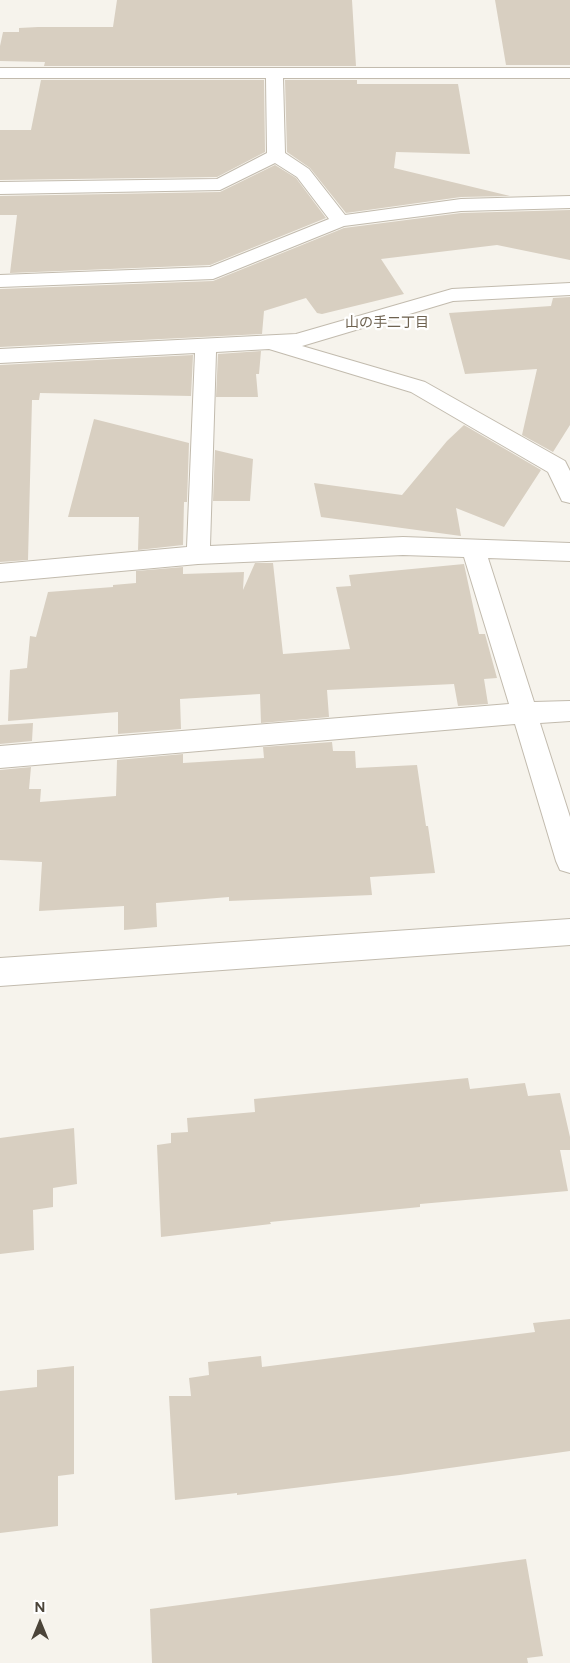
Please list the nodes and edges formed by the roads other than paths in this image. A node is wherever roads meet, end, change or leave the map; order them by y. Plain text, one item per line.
1 (0, 73) edge
2 (274, 73) junction
3 (570, 73) edge
4 (276, 155) junction
5 (0, 188) edge
6 (570, 202) edge
7 (340, 221) junction
8 (0, 281) edge
9 (570, 289) edge
10 (268, 343) junction
11 (206, 346) junction
12 (0, 356) edge
13 (570, 495) edge
14 (473, 547) junction
15 (570, 552) edge
16 (198, 556) junction
17 (0, 573) edge
18 (570, 711) edge
19 (524, 714) junction
20 (0, 756) edge
21 (570, 861) edge
22 (570, 932) edge
23 (0, 972) edge

1 - 2 street
2 - 3 street
2 - 4 street
4 - 5 street
4 - 7 street
6 - 7 street
7 - 8 street
9 - 10 street
10 - 11 street
10 - 13 street
11 - 12 street
11 - 16 street
14 - 15 street
14 - 16 street
14 - 19 street
16 - 17 street
18 - 19 street
19 - 20 street
19 - 21 street
22 - 23 street

